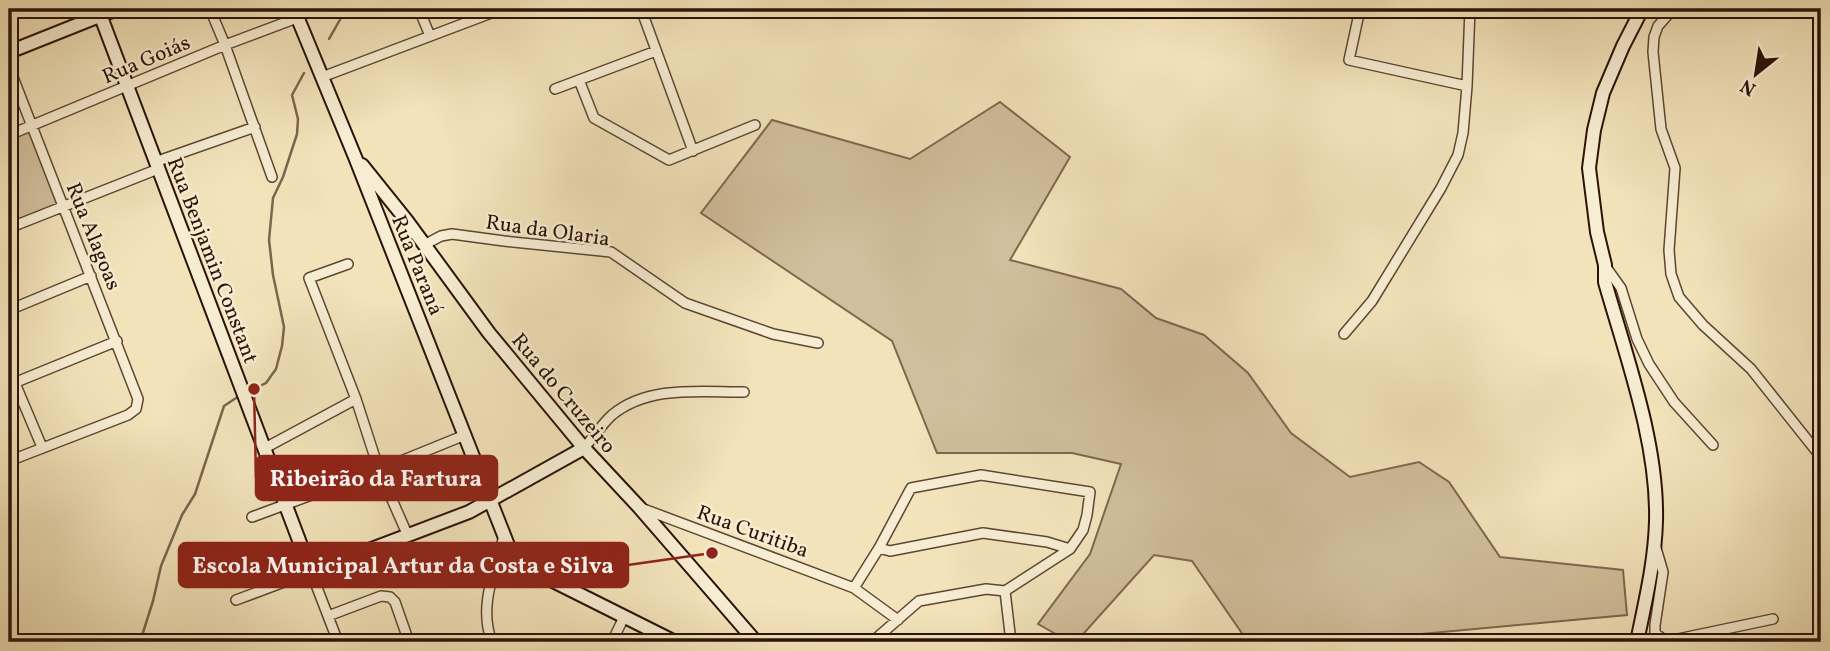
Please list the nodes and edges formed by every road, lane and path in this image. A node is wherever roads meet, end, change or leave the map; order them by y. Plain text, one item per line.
1 (117, 9) edge
2 (210, 9) edge
3 (419, 9) edge
4 (502, 9) edge
5 (641, 9) edge
6 (1360, 9) edge
7 (1470, 9) edge
8 (1642, 9) edge
9 (1673, 9) edge
10 (99, 12) edge
11 (296, 13) edge
12 (430, 36) junction
13 (225, 45) junction
14 (656, 51) junction
15 (9, 52) edge
16 (9, 67) edge
17 (323, 77) junction
18 (579, 80) junction
19 (127, 86) junction
20 (1467, 86) junction
21 (555, 89) dead end
22 (755, 124) dead end
23 (31, 126) junction
24 (255, 127) junction
25 (9, 135) edge
26 (693, 151) junction
27 (355, 157) junction
28 (157, 166) junction
29 (272, 177) dead end
30 (63, 207) junction
31 (407, 221) junction
32 (9, 228) edge
33 (386, 236) junction
34 (424, 246) junction
35 (348, 264) dead end
36 (1605, 265) junction
37 (91, 276) junction
38 (9, 310) edge
39 (1344, 334) dead end
40 (117, 341) junction
41 (818, 342) dead end
42 (9, 369) edge
43 (11, 384) edge
44 (744, 392) dead end
45 (356, 399) junction
46 (465, 435) junction
47 (1713, 445) dead end
48 (43, 447) junction
49 (265, 448) junction
50 (584, 449) junction
51 (1821, 457) edge
52 (9, 461) edge
53 (379, 470) junction
54 (491, 500) junction
55 (285, 504) junction
56 (639, 508) junction
57 (252, 517) dead end
58 (408, 536) junction
59 (504, 536) junction
60 (1654, 544) junction
61 (879, 548) junction
62 (1070, 549) junction
63 (311, 572) junction
64 (854, 587) junction
65 (1005, 591) junction
66 (236, 600) dead end
67 (328, 616) junction
68 (624, 617) junction
69 (898, 620) junction
70 (1773, 620) dead end
71 (338, 642) edge
72 (409, 642) edge
73 (492, 642) edge
74 (612, 642) edge
75 (675, 642) edge
76 (756, 642) edge
77 (872, 642) edge
78 (1011, 642) edge
79 (1637, 642) edge

1 - 10 street
2 - 13 street
3 - 12 street
4 - 12 street
5 - 14 street
6 - 20 street
7 - 20 street
8 - 36 street
9 - 51 street
10 - 15 street
10 - 19 street, Rua Benjamin Constant
11 - 13 street, Rua Goiás
11 - 17 street, Rua Paraná
12 - 17 street
13 - 19 street, Rua Goiás
13 - 24 street
14 - 18 street
14 - 26 street
16 - 23 street, Rua Alagoas
17 - 27 street, Rua Paraná
18 - 21 street
18 - 26 street
19 - 23 street, Rua Goiás
19 - 28 street, Rua Benjamin Constant
20 - 39 street
22 - 26 street
23 - 25 street, Rua Goiás
23 - 30 street, Rua Alagoas
24 - 28 street
24 - 29 street
27 - 31 street, Rua do Cruzeiro
27 - 33 street, Rua Paraná
28 - 30 street
28 - 49 street, Rua Benjamin Constant
30 - 32 street
30 - 37 street, Rua Alagoas
31 - 33 street
31 - 34 street, Rua do Cruzeiro
33 - 46 street, Rua Paraná
34 - 41 street, Rua da Olaria
34 - 50 street, Rua do Cruzeiro
35 - 45 street
36 - 47 street
36 - 60 street
37 - 38 street
37 - 40 street, Rua Alagoas
40 - 43 street
40 - 48 street, Rua Alagoas
42 - 43 street
43 - 48 street
44 - 50 street
45 - 49 street
45 - 53 street
46 - 53 street
46 - 54 street, Rua Paraná
48 - 52 street
49 - 55 street, Rua Benjamin Constant
50 - 54 street
50 - 56 street, Rua do Cruzeiro
53 - 55 street
53 - 58 street
54 - 58 street
54 - 59 street, Rua Paraná
55 - 57 street
55 - 63 street, Rua Benjamin Constant
56 - 64 street, Rua Curitiba
56 - 76 street, Rua do Cruzeiro
58 - 63 street
59 - 68 street, Rua Paraná
59 - 73 street
60 - 70 street
60 - 79 street
61 - 62 street
61 - 62 street
61 - 64 street
62 - 65 street
63 - 66 street
63 - 67 street, Rua Benjamin Constant
64 - 69 street, Rua Curitiba
65 - 69 street
65 - 78 street
67 - 71 street, Rua Benjamin Constant
67 - 72 street
68 - 74 street
68 - 75 street
69 - 77 street

